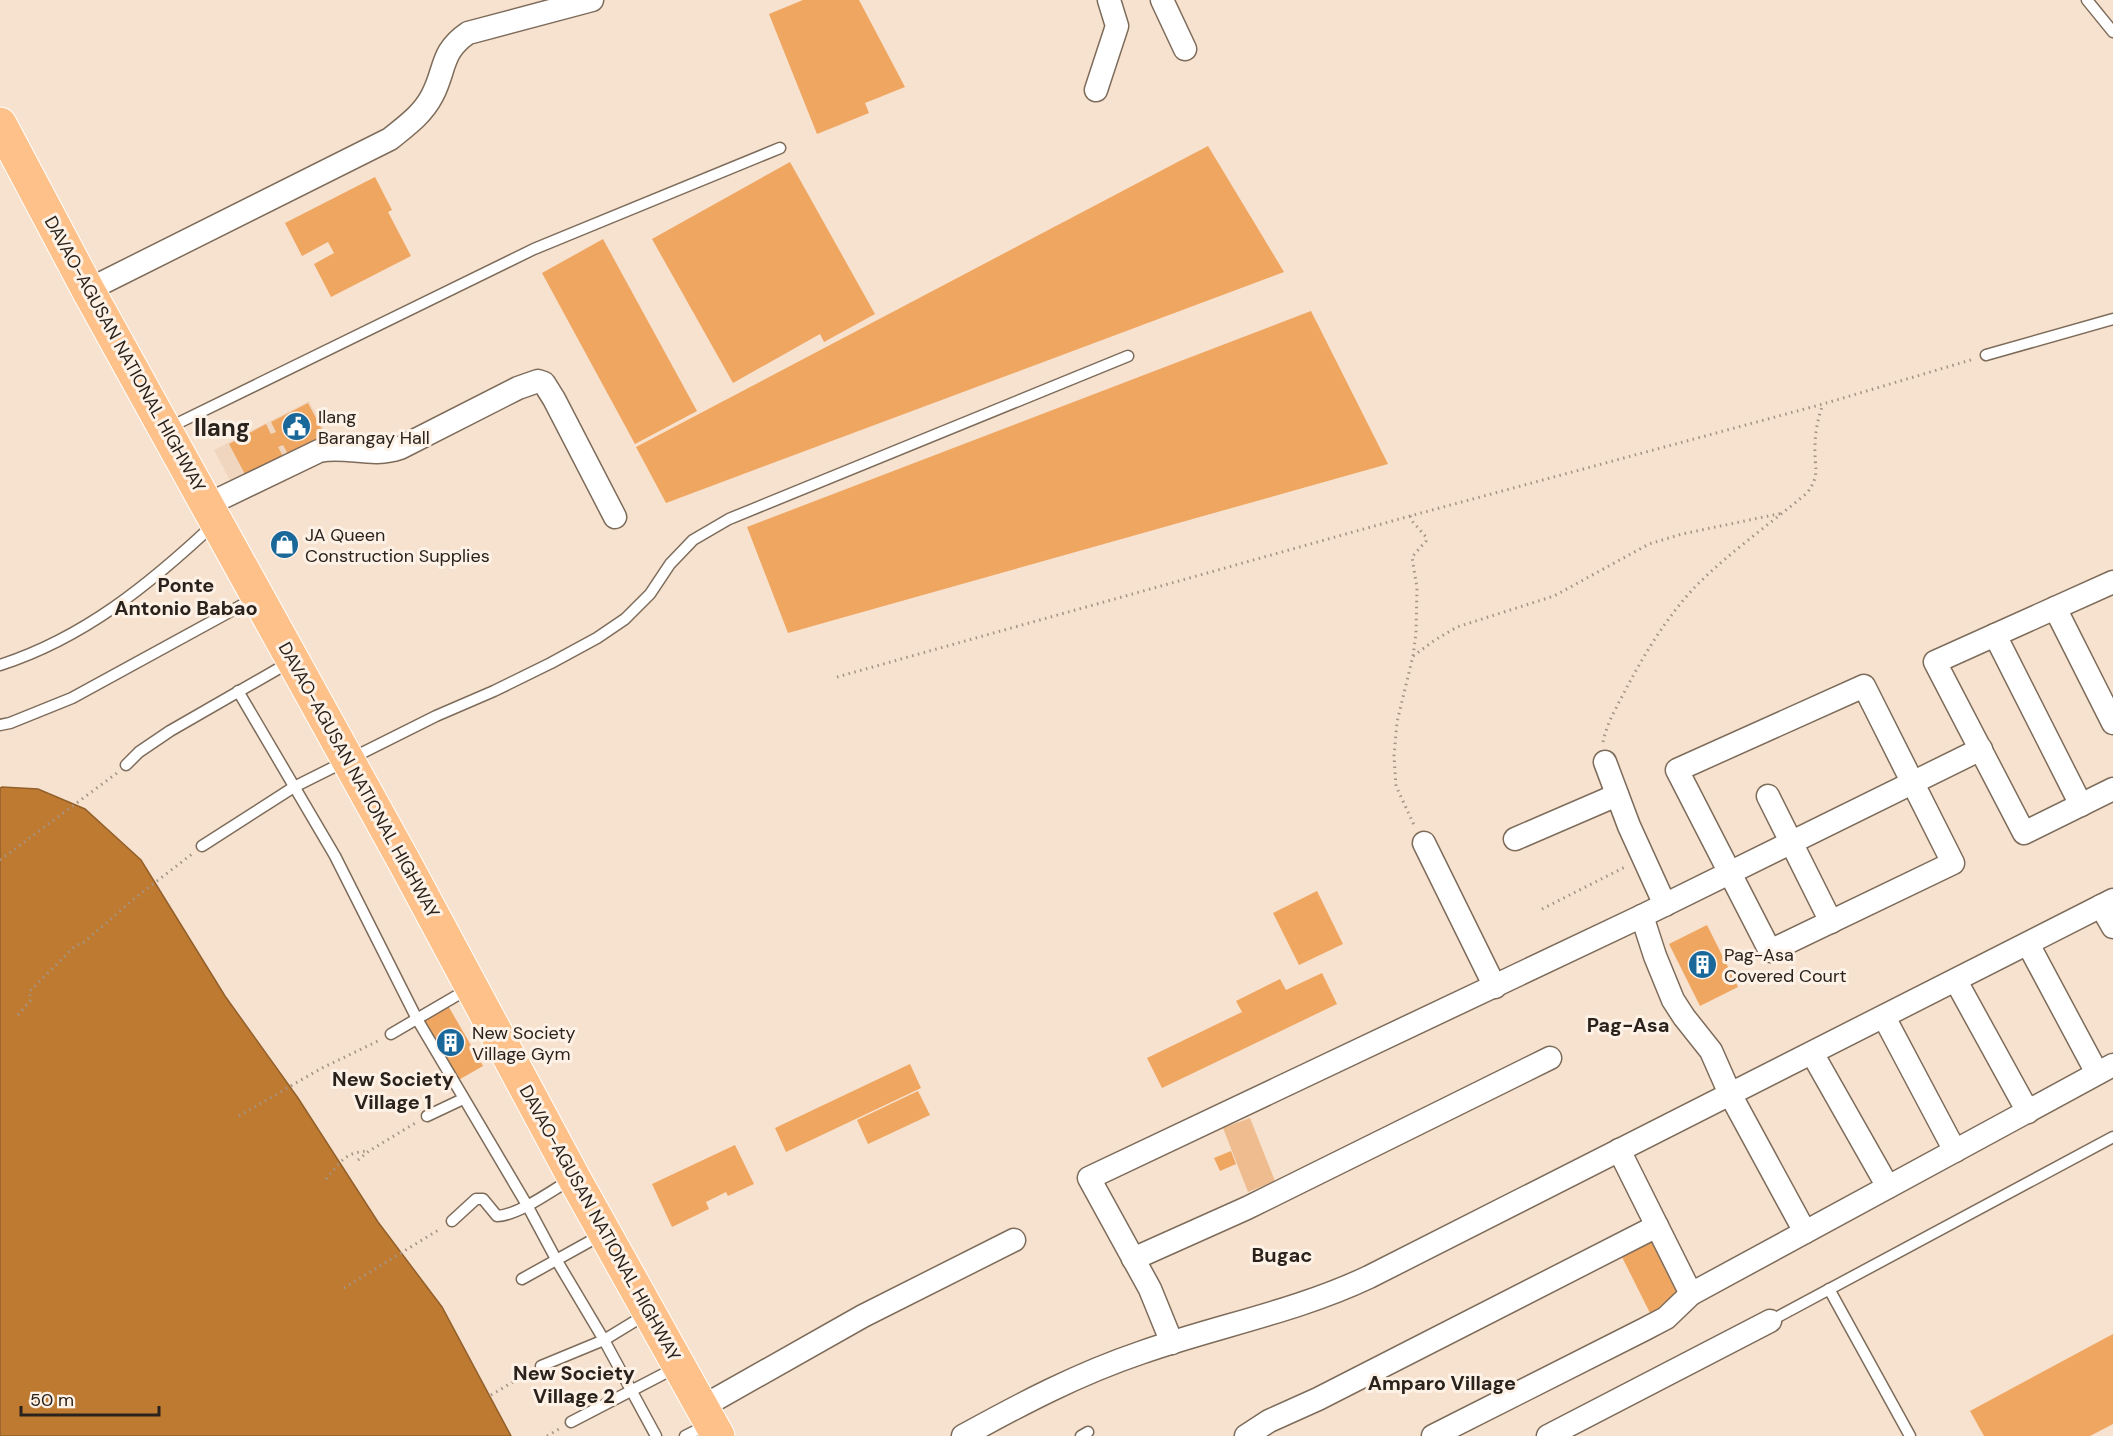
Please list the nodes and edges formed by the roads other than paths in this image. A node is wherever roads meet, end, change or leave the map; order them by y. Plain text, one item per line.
1 (592, 0) edge
2 (1109, 0) edge
3 (1162, 0) edge
4 (2087, 0) edge
5 (2113, 32) edge
6 (1185, 49) dead end
7 (1096, 90) dead end
8 (0, 124) edge
9 (780, 148) dead end
10 (88, 290) junction
11 (2113, 319) edge
12 (1986, 355) road end
13 (1128, 356) dead end
14 (165, 430) junction
15 (212, 514) junction
16 (615, 517) dead end
17 (2113, 582) edge
18 (258, 597) junction
19 (2055, 608) junction
20 (1995, 635) junction
21 (293, 661) junction
22 (0, 665) edge
23 (238, 691) junction
24 (2113, 723) edge
25 (0, 725) edge
26 (1980, 749) junction
27 (348, 761) junction
28 (1605, 762) road end
29 (126, 765) road end
30 (1913, 783) junction
31 (294, 787) junction
32 (2113, 789) edge
33 (1617, 795) junction
34 (1768, 796) dead end
35 (2081, 805) junction
36 (1515, 839) dead end
37 (1424, 843) road end
38 (1792, 844) junction
39 (202, 846) road end
40 (1731, 874) junction
41 (2107, 903) edge
42 (1665, 905) junction
43 (1642, 916) junction
44 (1831, 922) junction
45 (2113, 927) edge
46 (2028, 944) junction
47 (1956, 981) junction
48 (471, 987) junction
49 (1495, 987) junction
50 (1884, 1017) junction
51 (417, 1019) junction
52 (391, 1034) road end
53 (1812, 1053) junction
54 (1550, 1058) dead end
55 (2105, 1069) edge
56 (1730, 1094) junction
57 (463, 1099) junction
58 (2028, 1112) junction
59 (428, 1116) road end
60 (2113, 1137) edge
61 (1619, 1150) junction
62 (1955, 1151) junction
63 (574, 1178) junction
64 (1888, 1187) junction
65 (527, 1205) junction
66 (452, 1221) road end
67 (1657, 1226) junction
68 (605, 1232) junction
69 (1805, 1232) junction
70 (1014, 1240) dead end
71 (1133, 1258) junction
72 (557, 1261) junction
73 (522, 1279) dead end
74 (1829, 1289) junction
75 (1691, 1294) junction
76 (650, 1312) junction
77 (1770, 1321) joint
78 (604, 1340) junction
79 (1172, 1343) junction
80 (679, 1365) junction
81 (541, 1366) road end
82 (631, 1391) junction
83 (571, 1422) dead end
84 (704, 1425) edge
85 (656, 1436) edge
86 (963, 1436) edge
87 (1246, 1436) edge
88 (1433, 1436) edge
89 (1548, 1436) edge
90 (1910, 1436) edge

1 - 10 street
2 - 7 street
3 - 6 street
4 - 5 lane
8 - 10 highway, DAVAO-AGUSAN NATIONAL HIGHWAY
9 - 14 lane
10 - 14 highway, DAVAO-AGUSAN NATIONAL HIGHWAY
11 - 12 lane
13 - 27 lane
14 - 15 highway, DAVAO-AGUSAN NATIONAL HIGHWAY
15 - 16 street
15 - 18 highway, DAVAO-AGUSAN NATIONAL HIGHWAY
15 - 22 lane
17 - 19 street
18 - 21 highway, DAVAO-AGUSAN NATIONAL HIGHWAY
18 - 25 lane
19 - 20 street
19 - 24 street
20 - 26 street
20 - 35 street
21 - 23 lane
21 - 27 highway, DAVAO-AGUSAN NATIONAL HIGHWAY
23 - 29 lane
23 - 31 lane
26 - 30 street
26 - 35 street
27 - 31 lane
27 - 48 highway, DAVAO-AGUSAN NATIONAL HIGHWAY
28 - 33 street
30 - 38 street
30 - 40 street
30 - 44 street
31 - 39 lane
31 - 51 lane
32 - 35 street
33 - 36 street
33 - 42 street
34 - 38 street
37 - 49 street
38 - 40 street
38 - 44 street
40 - 42 street
40 - 44 street
41 - 45 street
41 - 46 street
42 - 43 street
43 - 49 street
43 - 56 street
46 - 47 street
46 - 55 street
47 - 50 street
47 - 58 street
48 - 51 lane
48 - 63 highway, DAVAO-AGUSAN NATIONAL HIGHWAY
49 - 71 street
50 - 53 street
50 - 62 street
51 - 52 lane
51 - 57 lane
53 - 56 street
53 - 64 street
54 - 71 street
55 - 58 street
56 - 61 street
56 - 69 street
57 - 59 lane
57 - 65 lane
58 - 62 street
60 - 74 lane
61 - 67 street
61 - 79 street
62 - 64 street
63 - 65 lane
63 - 68 highway, DAVAO-AGUSAN NATIONAL HIGHWAY
64 - 69 street
65 - 66 lane
65 - 72 lane
67 - 75 street
67 - 87 street
68 - 72 lane
68 - 76 highway, DAVAO-AGUSAN NATIONAL HIGHWAY
69 - 75 street
70 - 84 street
71 - 79 street
72 - 73 lane
72 - 78 lane
74 - 77 lane
74 - 90 lane
75 - 88 street
76 - 78 lane
76 - 80 highway, DAVAO-AGUSAN NATIONAL HIGHWAY
77 - 89 street
78 - 81 lane
78 - 82 lane
79 - 86 street
80 - 82 lane
80 - 84 highway, DAVAO-AGUSAN NATIONAL HIGHWAY
82 - 83 lane
82 - 85 lane

